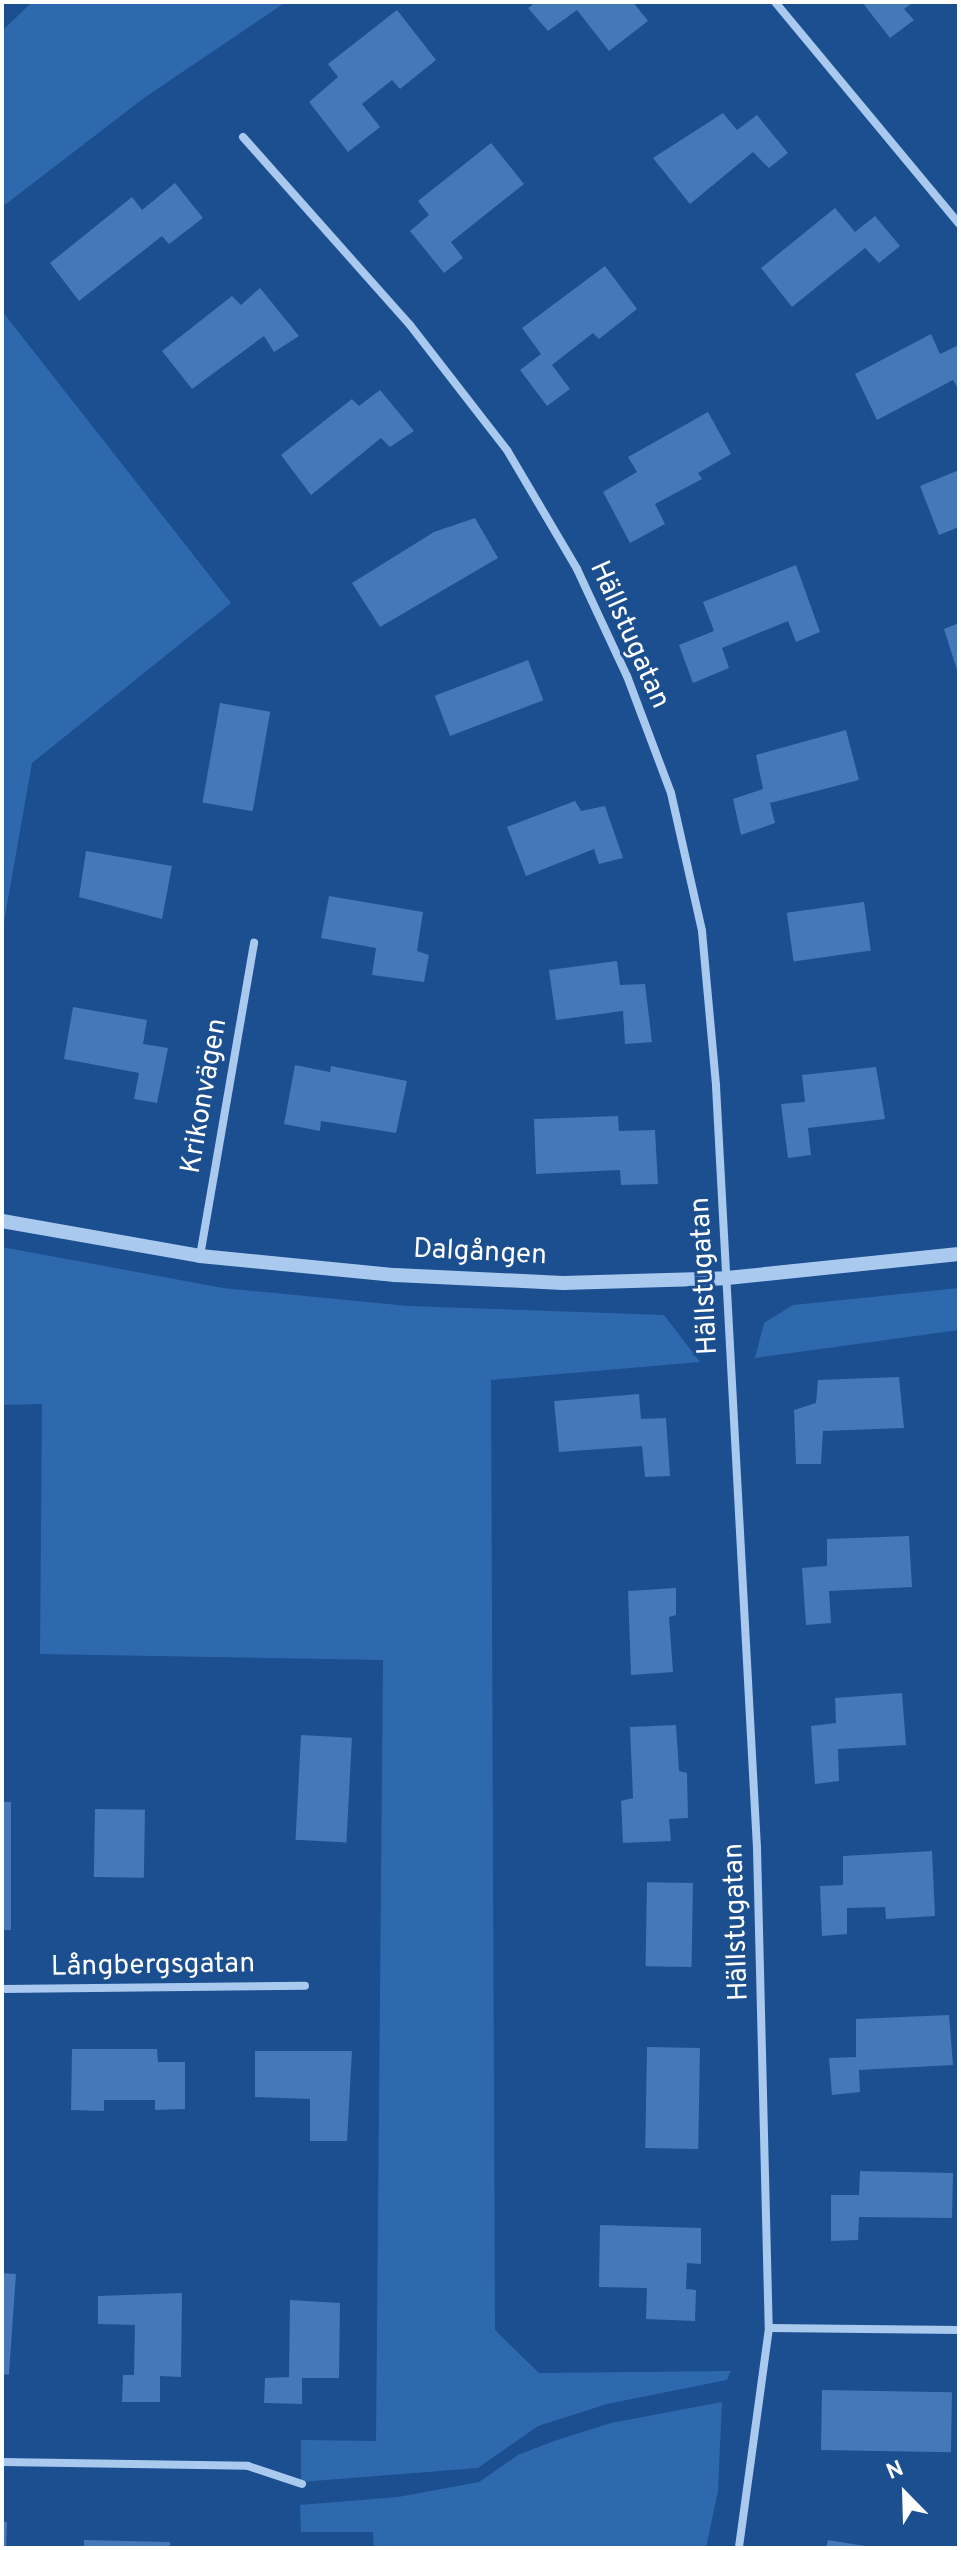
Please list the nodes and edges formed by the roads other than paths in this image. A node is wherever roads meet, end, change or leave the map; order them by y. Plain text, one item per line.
1 (775, 2) edge
2 (243, 137) dead end
3 (959, 224) edge
4 (254, 943) dead end
5 (2, 1221) edge
6 (959, 1254) edge
7 (200, 1256) junction
8 (727, 1278) junction
9 (305, 1986) dead end
10 (2, 1989) edge
11 (769, 2328) junction
12 (959, 2330) edge
13 (2, 2462) edge
14 (302, 2484) dead end
15 (739, 2548) edge

1 - 3 street
2 - 8 street, Hällstugatan
4 - 7 street, Krikonvägen
5 - 7 street, Dalgången
6 - 8 street, Dalgången
7 - 8 street, Dalgången
8 - 11 street, Hällstugatan
9 - 10 street, Långbergsgatan
11 - 12 street
11 - 15 street, Hällstugatan
13 - 14 street

